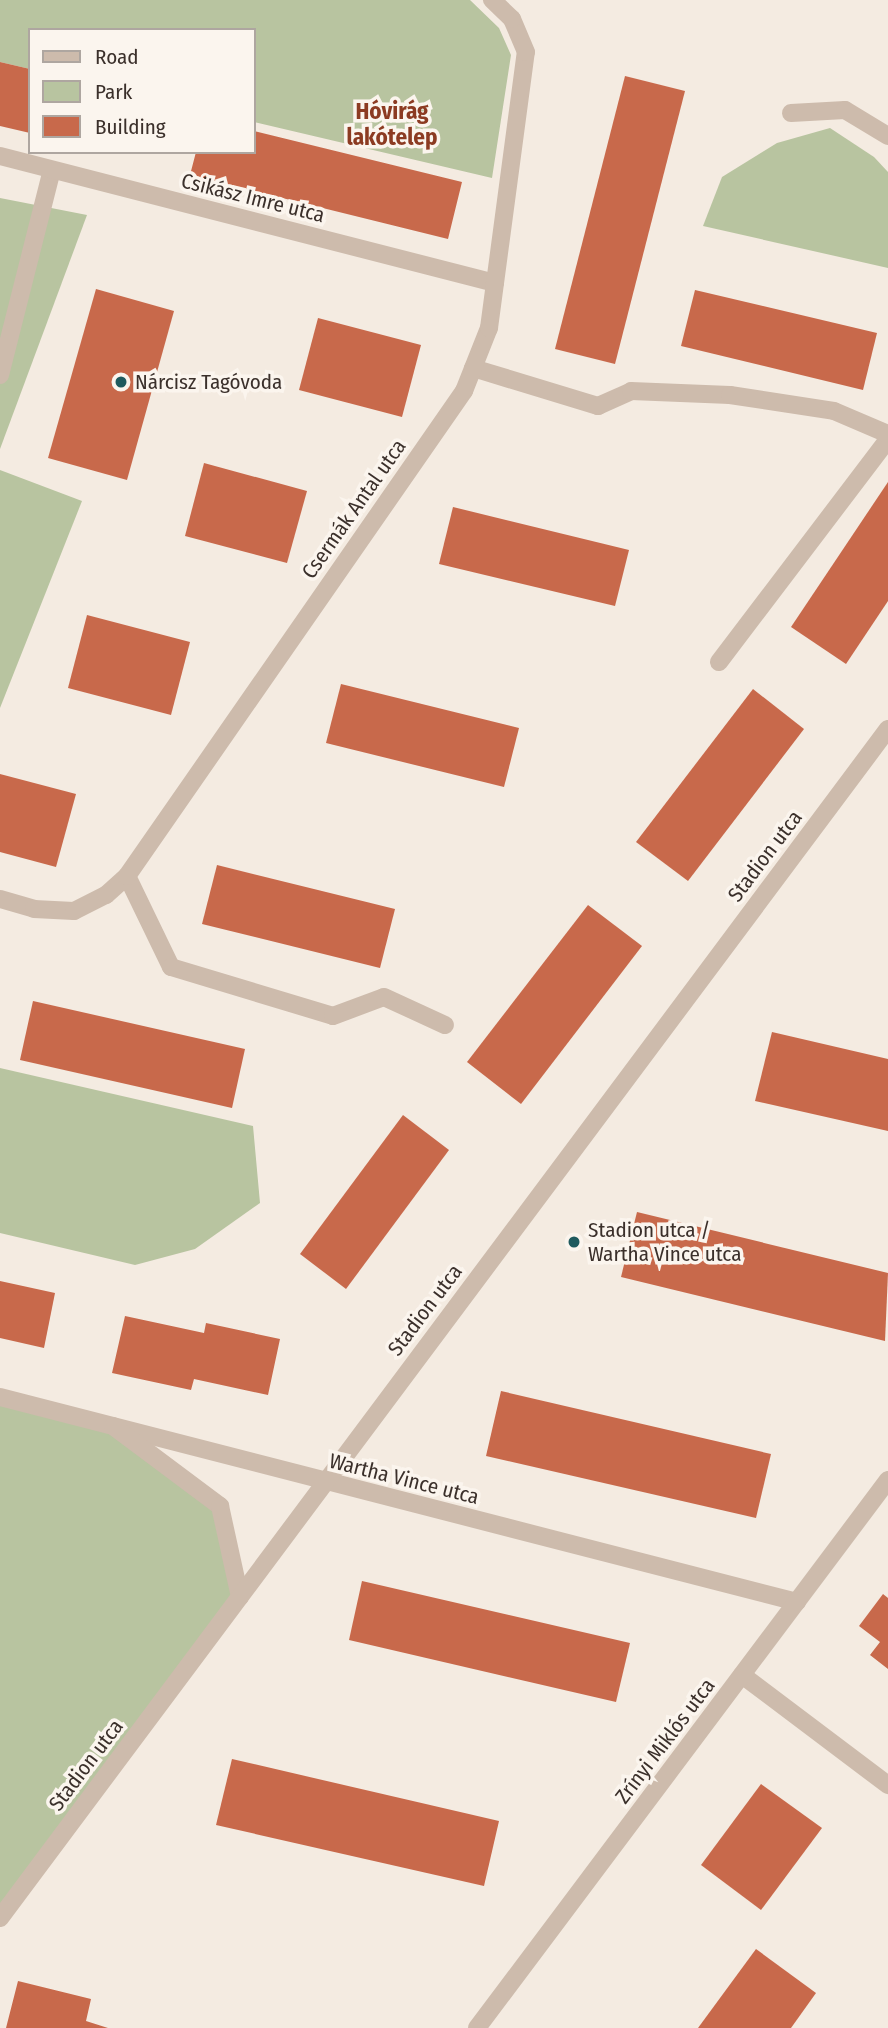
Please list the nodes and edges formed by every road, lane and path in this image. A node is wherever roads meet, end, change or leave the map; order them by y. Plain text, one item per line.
1 (492, 0) edge
2 (791, 113) dead end
3 (888, 136) edge
4 (0, 156) edge
5 (52, 170) junction
6 (495, 283) junction
7 (473, 368) junction
8 (0, 375) edge
9 (888, 436) edge
10 (719, 662) dead end
11 (888, 729) edge
12 (127, 876) junction
13 (0, 899) edge
14 (445, 1025) dead end
15 (0, 1397) edge
16 (113, 1426) junction
17 (888, 1480) edge
18 (324, 1483) junction
19 (240, 1597) junction
20 (797, 1602) junction
21 (743, 1675) junction
22 (888, 1785) edge
23 (0, 1918) edge
24 (477, 2028) edge

1 - 6 street, Csermák Antal utca
2 - 3 street
4 - 5 street, Csikász Imre utca
5 - 6 street, Csikász Imre utca
5 - 8 street
6 - 7 street, Csermák Antal utca
7 - 9 street
7 - 12 street, Csermák Antal utca
9 - 10 street
11 - 18 street, Stadion utca
12 - 13 street, Csermák Antal utca
12 - 14 street
15 - 16 street, Wartha Vince utca
16 - 18 street, Wartha Vince utca
16 - 19 street
17 - 20 street, Zrínyi Miklós utca
18 - 19 street, Stadion utca
18 - 20 street, Wartha Vince utca
19 - 23 street, Stadion utca
20 - 21 street, Zrínyi Miklós utca
21 - 22 street
21 - 24 street, Zrínyi Miklós utca

